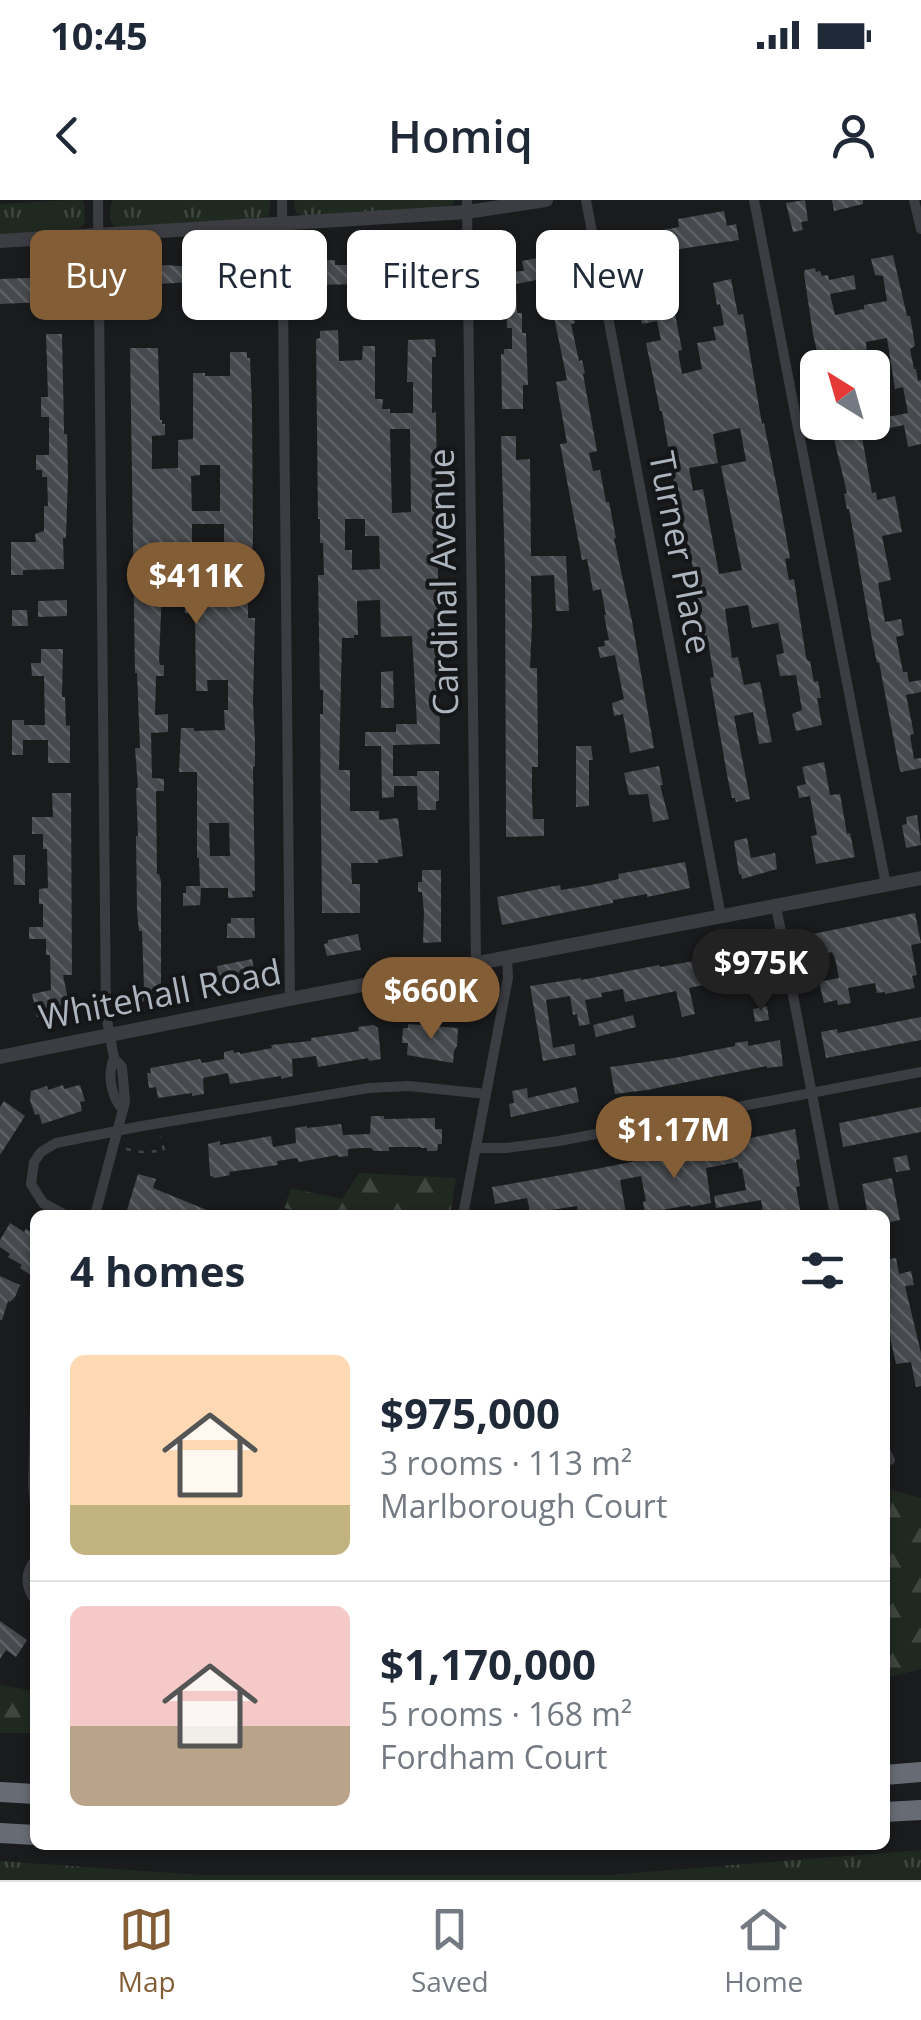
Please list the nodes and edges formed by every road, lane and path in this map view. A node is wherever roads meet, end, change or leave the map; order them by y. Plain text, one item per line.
1 (98, 200) edge
2 (282, 200) edge
3 (546, 200) edge
4 (586, 200) edge
5 (754, 200) edge
6 (914, 200) edge
7 (468, 206) edge
8 (283, 224) junction
9 (921, 229) edge
10 (98, 230) edge
11 (162, 231) edge
12 (30, 239) edge
13 (0, 241) edge
14 (99, 320) edge
15 (921, 878) edge
16 (886, 885) junction
17 (776, 906) junction
18 (721, 916) junction
19 (507, 958) junction
20 (476, 963) junction
21 (290, 999) junction
22 (108, 1035) junction
23 (0, 1057) edge
24 (921, 1072) edge
25 (812, 1092) junction
26 (486, 1094) junction
27 (159, 1123) junction
28 (119, 1131) junction
29 (114, 1147) junction
30 (476, 1148) junction
31 (55, 1210) edge
32 (96, 1210) edge
33 (464, 1210) edge
34 (834, 1210) edge
35 (30, 1567) edge
36 (30, 1592) edge
37 (921, 1772) edge
38 (890, 1775) edge
39 (0, 1792) edge
40 (30, 1794) edge
41 (921, 1810) edge
42 (890, 1812) edge
43 (0, 1833) edge
44 (30, 1835) edge

1 - 10 street
2 - 8 street
3 - 7 street
4 - 18 street, Turner Place
5 - 16 street
6 - 9 street
7 - 8 street
7 - 20 street, Cardinal Avenue
8 - 11 street
8 - 21 street
12 - 13 street
14 - 22 street
15 - 16 street, Whitehall Road
16 - 17 street, Whitehall Road
17 - 18 street, Whitehall Road
17 - 25 street
18 - 19 street, Whitehall Road
19 - 20 street, Whitehall Road
19 - 26 street
20 - 21 street, Whitehall Road
21 - 22 street, Whitehall Road
22 - 23 street, Whitehall Road
22 - 28 street
24 - 25 street
25 - 30 street
25 - 34 street
26 - 27 street
26 - 30 street
27 - 28 street
27 - 29 path
28 - 29 street
28 - 31 street
29 - 32 street
30 - 33 street
35 - 36 street
37 - 38 highway
39 - 40 highway
41 - 42 highway
43 - 44 highway

